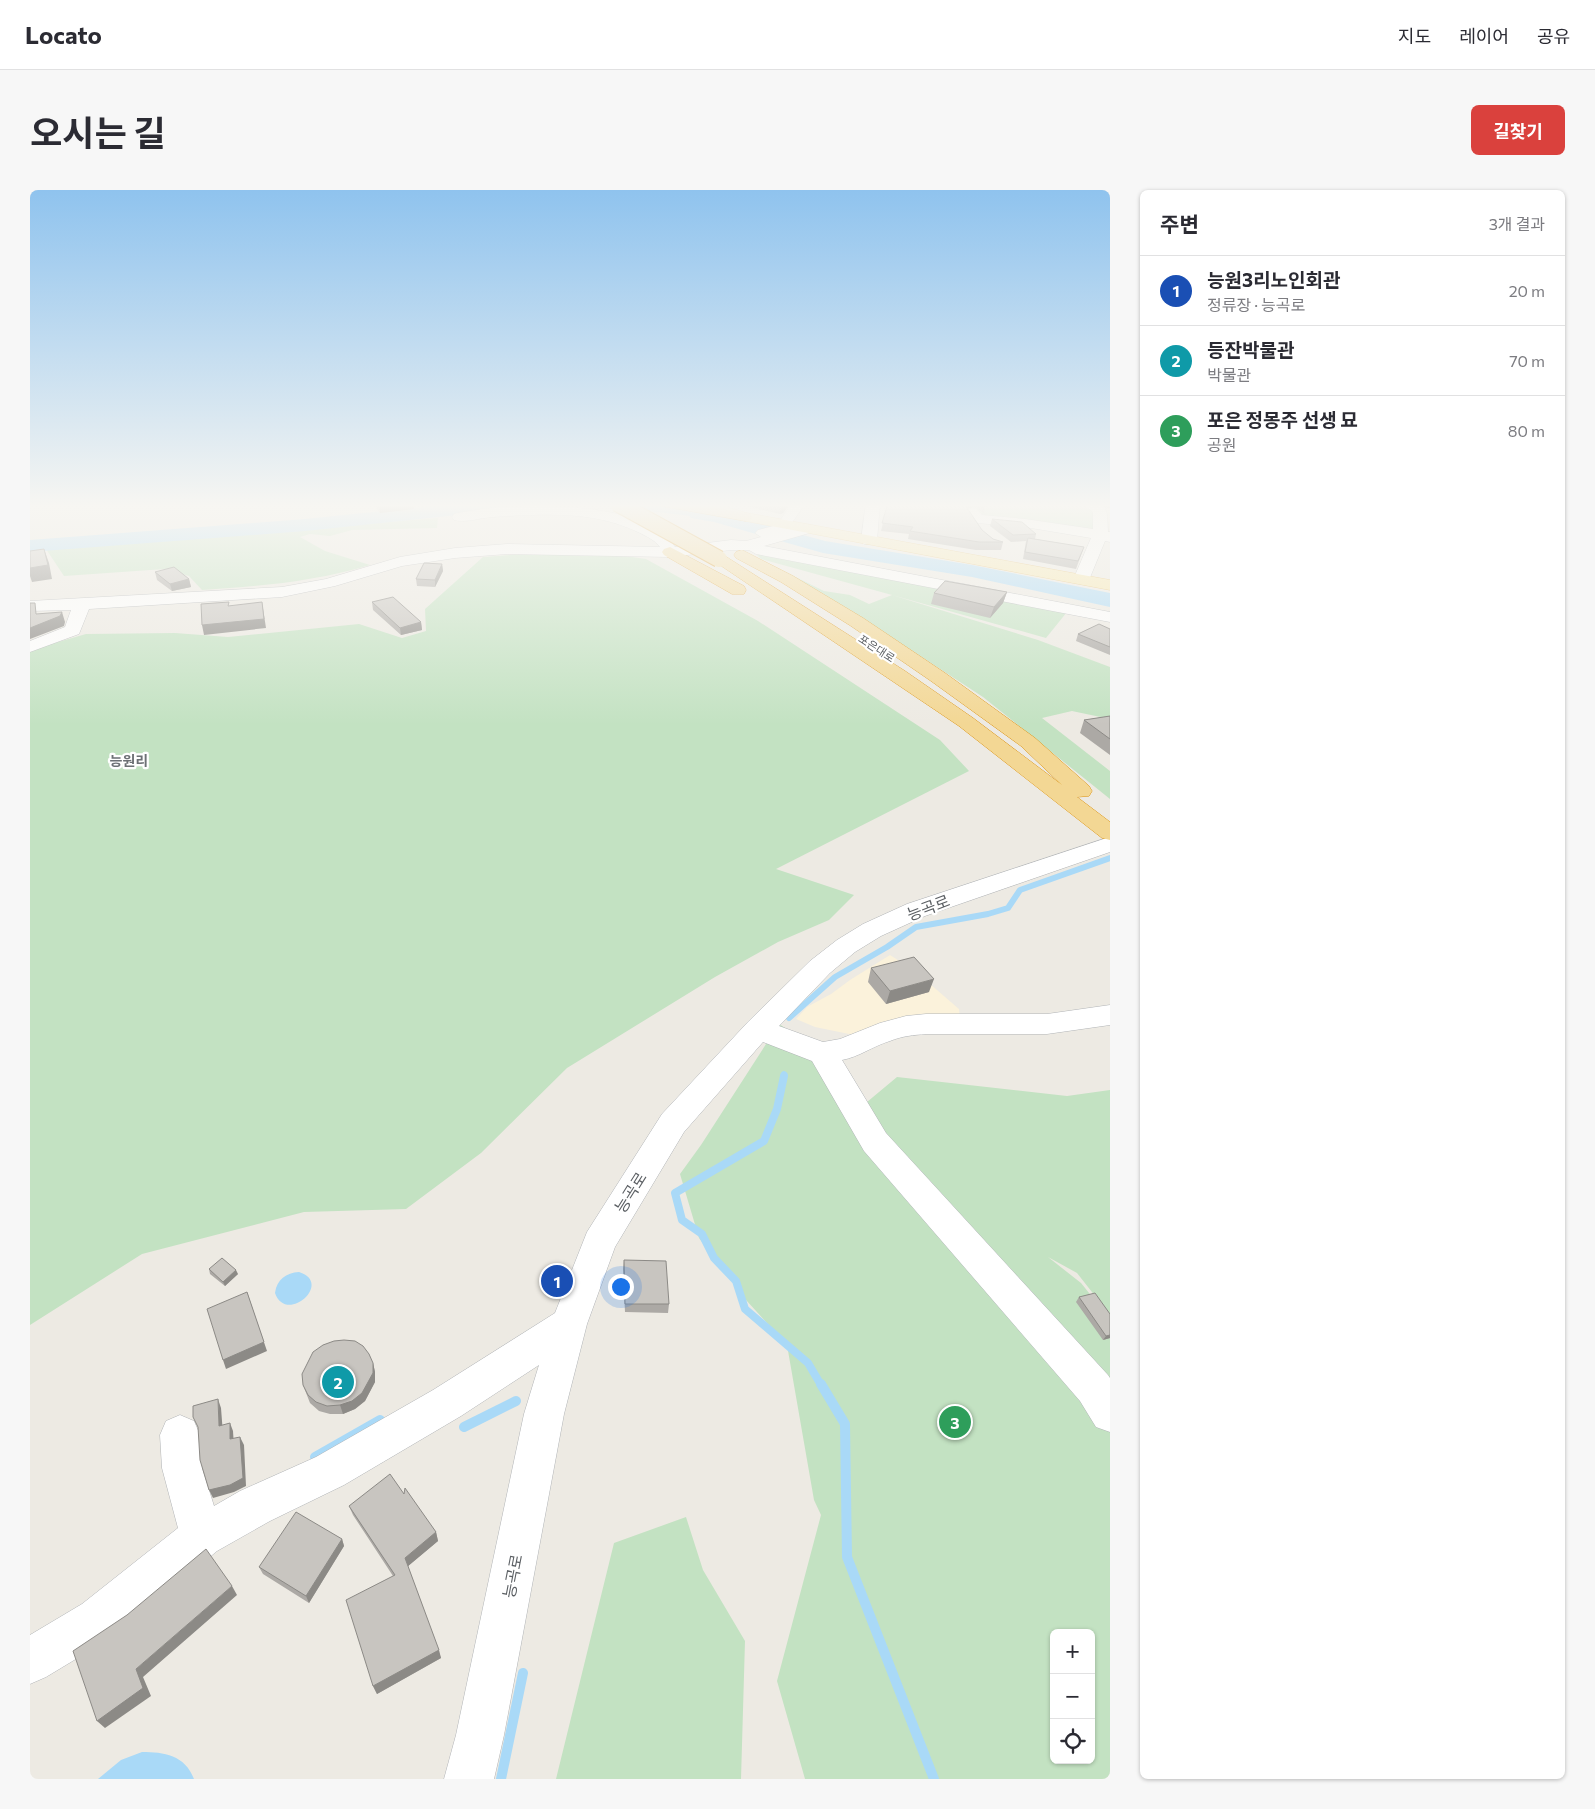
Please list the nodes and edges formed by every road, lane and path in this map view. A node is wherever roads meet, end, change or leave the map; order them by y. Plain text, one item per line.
1 (347, 577) edge
2 (716, 577) edge
3 (769, 577) edge
4 (771, 577) edge
5 (875, 577) edge
6 (1065, 577) edge
7 (1082, 577) edge
8 (1080, 580) junction
9 (1110, 585) edge
10 (82, 604) junction
11 (30, 606) edge
12 (1110, 617) edge
13 (30, 647) edge
14 (1048, 786) junction
15 (1109, 830) edge
16 (1110, 1015) edge
17 (758, 1029) junction
18 (822, 1053) junction
19 (569, 1324) junction
20 (1110, 1413) edge
21 (180, 1435) dead end
22 (202, 1536) junction
23 (30, 1661) edge
24 (469, 1779) edge

1 - 10 street
2 - 14 highway
3 - 14 highway, 포은대로
4 - 15 highway, 포은대로
5 - 12 street
6 - 8 main road
7 - 8 street
8 - 9 main road
10 - 11 street
10 - 13 street
14 - 15 highway, 포은대로
15 - 17 street, 능곡로
16 - 18 street
17 - 18 street
17 - 19 street, 능곡로
18 - 20 street
19 - 22 street
19 - 24 street, 능곡로
21 - 22 street
22 - 23 street

